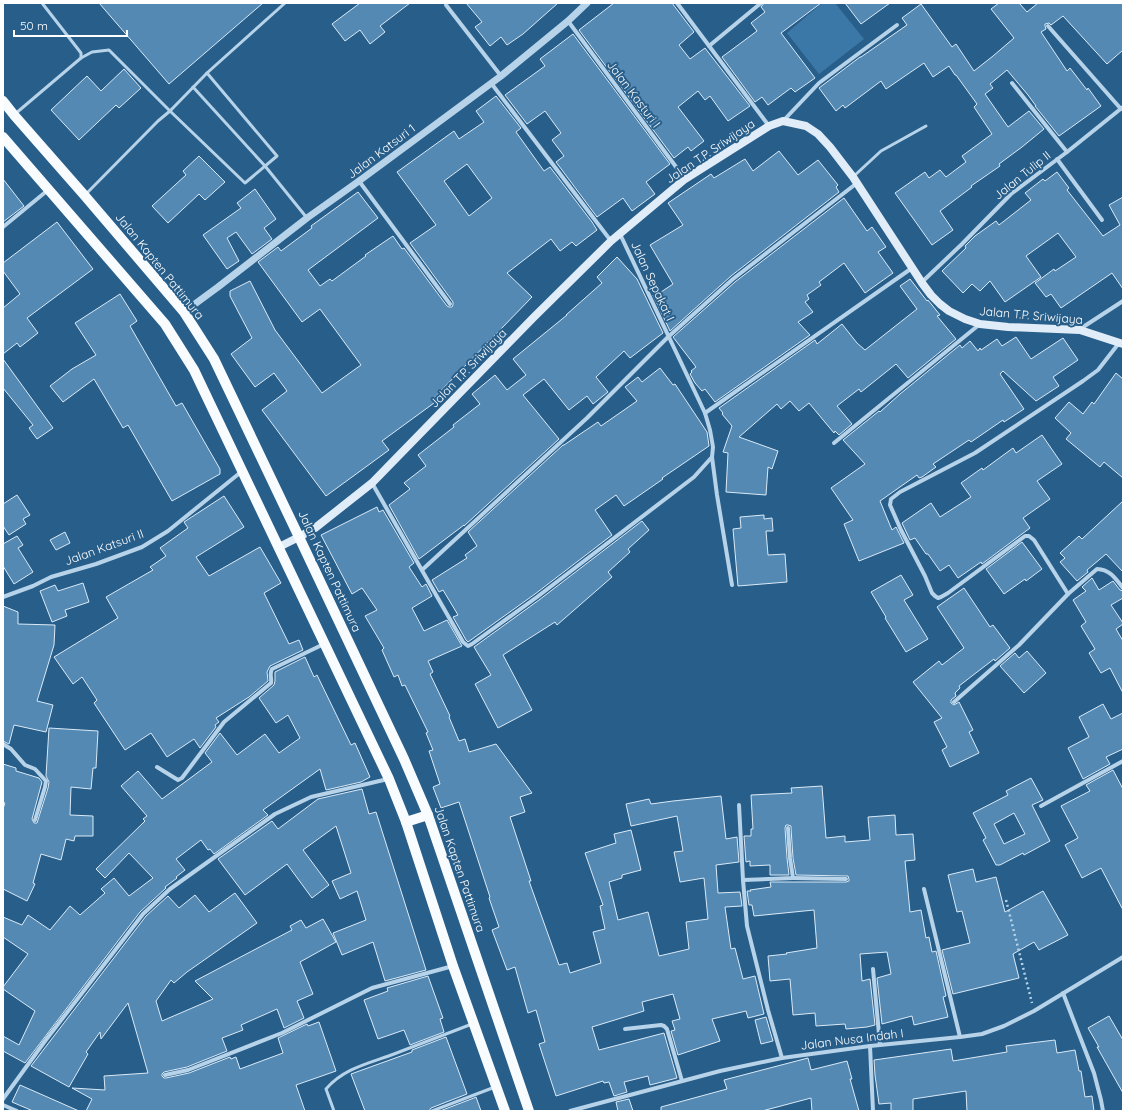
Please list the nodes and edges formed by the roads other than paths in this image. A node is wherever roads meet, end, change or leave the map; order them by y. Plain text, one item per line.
1 (42, 3) edge
2 (286, 3) edge
3 (587, 3) edge
4 (677, 3) edge
5 (761, 3) edge
6 (446, 5) dead end
7 (568, 21) junction
8 (897, 25) dead end
9 (1048, 26) dead end
10 (710, 46) junction
11 (81, 58) junction
12 (207, 73) junction
13 (501, 76) junction
14 (491, 83) junction
15 (1012, 83) dead end
16 (193, 87) junction
17 (3, 101) edge
18 (1122, 108) edge
19 (170, 111) junction
20 (14, 115) junction
21 (783, 121) junction
22 (769, 126) junction
23 (926, 126) dead end
24 (3, 137) edge
25 (1067, 152) junction
26 (1057, 158) junction
27 (266, 166) junction
28 (685, 179) junction
29 (855, 180) junction
30 (359, 181) junction
31 (49, 190) junction
32 (85, 196) junction
33 (307, 218) junction
34 (1102, 220) dead end
35 (3, 227) edge
36 (620, 234) junction
37 (611, 241) junction
38 (912, 268) junction
39 (922, 282) junction
40 (1123, 301) edge
41 (450, 304) dead end
42 (184, 312) junction
43 (980, 324) junction
44 (1080, 330) junction
45 (668, 337) junction
46 (1121, 343) edge
47 (704, 413) junction
48 (834, 442) dead end
49 (712, 457) junction
50 (242, 472) junction
51 (372, 483) junction
52 (300, 537) junction
53 (279, 547) junction
54 (422, 570) junction
55 (732, 586) dead end
56 (1123, 588) edge
57 (1068, 594) junction
58 (3, 597) edge
59 (324, 644) junction
60 (954, 702) dead end
61 (3, 744) edge
62 (1123, 761) edge
63 (157, 767) dead end
64 (389, 779) junction
65 (738, 805) dead end
66 (1041, 806) dead end
67 (428, 815) junction
68 (36, 820) dead end
69 (406, 822) junction
70 (788, 828) dead end
71 (793, 878) junction
72 (846, 879) dead end
73 (743, 880) junction
74 (924, 889) dead end
75 (1123, 957) edge
76 (454, 966) junction
77 (873, 969) dead end
78 (1063, 993) junction
79 (474, 1023) junction
80 (625, 1029) dead end
81 (960, 1037) junction
82 (880, 1045) junction
83 (870, 1046) junction
84 (782, 1058) junction
85 (165, 1075) dead end
86 (682, 1081) junction
87 (496, 1086) junction
88 (3, 1099) edge
89 (3, 1105) edge
90 (17, 1111) edge
91 (334, 1111) edge
92 (432, 1111) edge
93 (505, 1111) edge
94 (529, 1111) edge
95 (570, 1111) edge
96 (873, 1111) edge
97 (1103, 1111) edge

1 - 11 lane
2 - 12 lane
3 - 7 street, Jalan Katsuri 1
4 - 10 street
5 - 10 street
6 - 13 street
7 - 13 street, Jalan Katsuri 1
7 - 28 street, Jalan Kasturi I
8 - 21 street
9 - 18 street
10 - 22 street
11 - 19 lane
11 - 20 lane
12 - 16 lane
12 - 27 lane
13 - 14 street, Jalan Katsuri 1
14 - 30 street, Jalan Katsuri 1
14 - 37 street
15 - 25 street
16 - 19 lane
16 - 27 lane
17 - 20 main road, Jalan Kapten Pattimura
18 - 25 street, Jalan Tulip II
19 - 27 lane
19 - 32 lane
20 - 32 main road, Jalan Kapten Pattimura
21 - 22 main road, Jalan T.P. Sriwijaya
21 - 29 main road, Jalan T.P. Sriwijaya
22 - 28 main road, Jalan T.P. Sriwijaya
23 - 29 lane
24 - 31 main road
25 - 26 street, Jalan Tulip II
26 - 34 street
26 - 39 street, Jalan Tulip II
27 - 33 lane
28 - 36 main road, Jalan T.P. Sriwijaya
29 - 38 main road, Jalan T.P. Sriwijaya
29 - 45 street
30 - 33 street, Jalan Katsuri 1
30 - 41 street
31 - 35 street
31 - 50 main road
32 - 42 main road, Jalan Kapten Pattimura
33 - 42 street, Jalan Katsuri 1
36 - 37 main road, Jalan T.P. Sriwijaya
36 - 45 street, Jalan Sepakat I
37 - 51 main road, Jalan T.P. Sriwijaya
38 - 39 main road, Jalan T.P. Sriwijaya
38 - 47 street
39 - 43 main road, Jalan T.P. Sriwijaya
40 - 44 street
42 - 52 main road, Jalan Kapten Pattimura
43 - 44 main road, Jalan T.P. Sriwijaya
43 - 48 street
44 - 46 main road, Jalan T.P. Sriwijaya
45 - 47 street, Jalan Sepakat I
45 - 54 street
46 - 57 street
47 - 49 street, Jalan Sepakat I
49 - 54 street
49 - 55 street, Jalan Sepakat I
50 - 53 main road
50 - 58 street, Jalan Katsuri II
51 - 52 main road, Jalan T.P. Sriwijaya
51 - 54 street
52 - 53 main road, Jalan T.P. Sriwijaya
52 - 67 main road, Jalan Kapten Pattimura
53 - 59 main road
56 - 57 street
57 - 60 street
59 - 63 street
59 - 64 main road
61 - 68 street
62 - 66 street
64 - 69 main road
64 - 88 street
65 - 73 street
67 - 69 main road
67 - 94 main road, Jalan Kapten Pattimura
69 - 76 main road
70 - 71 street
71 - 72 street
71 - 73 street
73 - 84 street
74 - 81 street
75 - 78 street, Jalan Nusa Indah I
76 - 79 main road
76 - 85 street
77 - 82 street
78 - 81 street, Jalan Nusa Indah I
78 - 97 street
79 - 87 main road
79 - 91 lane
80 - 86 street
81 - 82 street, Jalan Nusa Indah I
82 - 83 street, Jalan Nusa Indah I
83 - 84 street, Jalan Nusa Indah I
83 - 96 street
84 - 86 street, Jalan Nusa Indah I
86 - 95 street, Jalan Nusa Indah I
87 - 92 lane
87 - 93 main road
89 - 90 street

